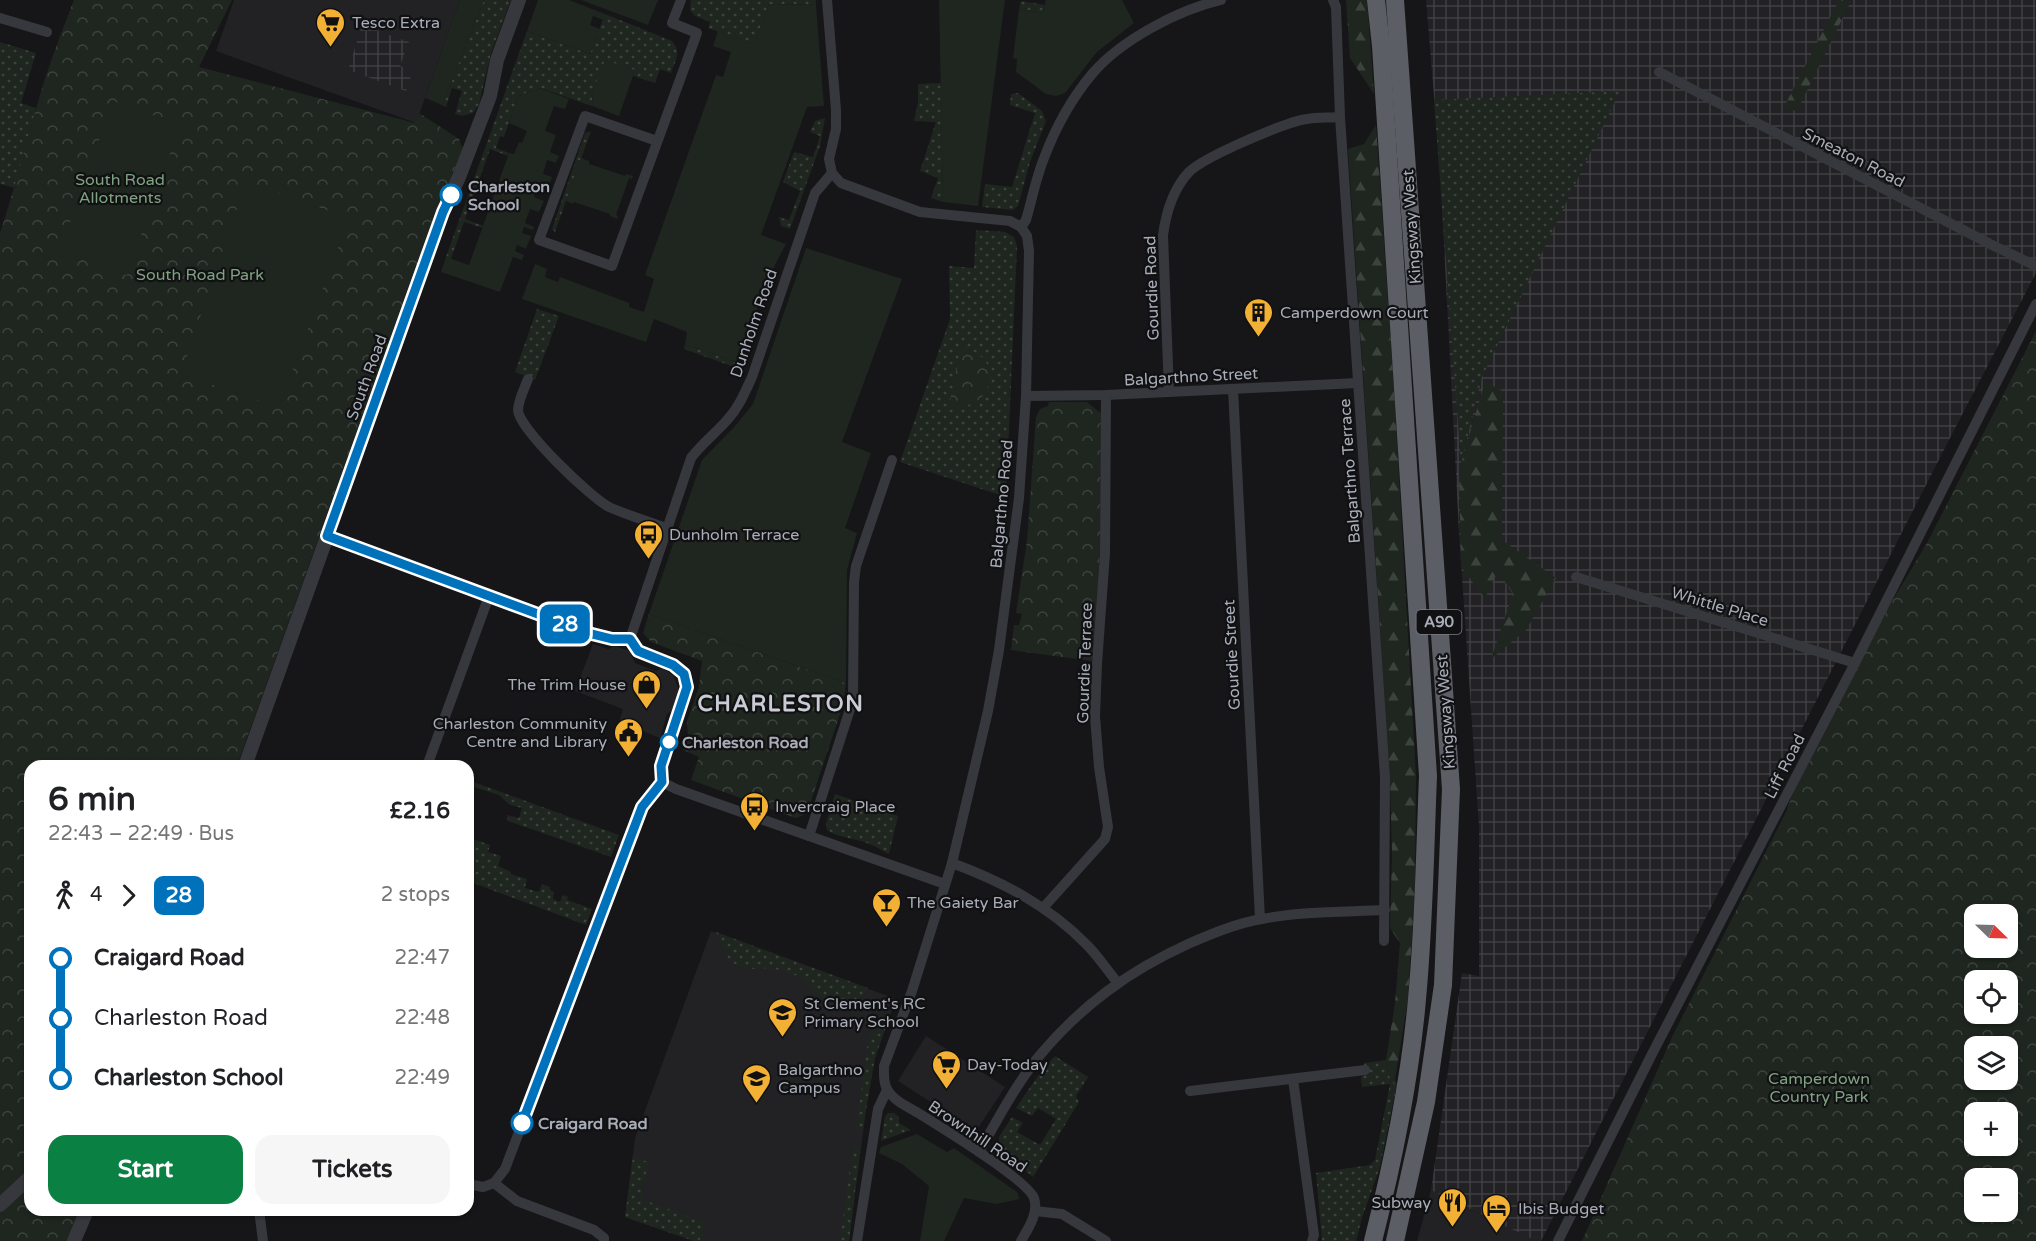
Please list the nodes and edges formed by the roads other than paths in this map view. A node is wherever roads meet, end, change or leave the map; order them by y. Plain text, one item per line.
1 (519, 0) edge
2 (681, 0) edge
3 (827, 0) edge
4 (1221, 0) edge
5 (1333, 0) edge
6 (1376, 0) edge
7 (1395, 0) edge
8 (0, 18) edge
9 (47, 32) dead end
10 (1659, 72) dead end
11 (1340, 117) junction
12 (657, 141) junction
13 (832, 173) junction
14 (1021, 227) junction
15 (2036, 266) edge
16 (2036, 304) edge
17 (528, 379) dead end
18 (1357, 383) junction
19 (1233, 389) junction
20 (1169, 392) junction
21 (1106, 395) junction
22 (1026, 396) junction
23 (892, 460) dead end
24 (666, 528) junction
25 (327, 536) junction
26 (1576, 578) dead end
27 (489, 596) junction
28 (630, 639) junction
29 (1855, 663) junction
30 (247, 760) edge
31 (429, 760) edge
32 (662, 782) junction
33 (809, 836) junction
34 (952, 863) junction
35 (945, 884) junction
36 (1043, 908) junction
37 (1385, 910) junction
38 (1260, 919) junction
39 (1384, 941) dead end
40 (1117, 982) junction
41 (1365, 1070) dead end
42 (1293, 1079) junction
43 (887, 1090) junction
44 (1190, 1091) dead end
45 (979, 1152) junction
46 (24, 1183) edge
47 (494, 1183) junction
48 (474, 1185) edge
49 (0, 1205) edge
50 (1035, 1211) junction
51 (84, 1216) edge
52 (260, 1216) edge
53 (74, 1241) edge
54 (262, 1241) edge
55 (604, 1241) edge
56 (858, 1241) edge
57 (1021, 1241) edge
58 (1106, 1241) edge
59 (1312, 1241) edge
60 (1373, 1241) edge
61 (1395, 1241) edge
62 (1558, 1241) edge

1 - 25 street, South Road
2 - 12 street
3 - 13 street
4 - 14 street
5 - 11 street, Balgarthno Terrace
6 - 60 highway, Kingsway West / A90
7 - 61 highway, Kingsway West / A90
8 - 9 street
10 - 15 street, Smeaton Road
11 - 18 street, Balgarthno Terrace
11 - 20 street, Gourdie Road
12 - 12 street
13 - 14 street
13 - 24 street, Dunholm Road
14 - 22 street, Balgarthno Road
16 - 29 street, Liff Road
17 - 24 street
18 - 19 street, Balgarthno Street
18 - 37 street, Balgarthno Terrace
19 - 20 street, Balgarthno Street
19 - 38 street, Gourdie Street
20 - 21 street, Balgarthno Street
21 - 22 street, Balgarthno Street
21 - 36 street, Gourdie Terrace
22 - 34 street, Balgarthno Road
23 - 33 street
24 - 28 street, Dunholm Road
25 - 27 street
25 - 30 street, South Road
26 - 29 street, Whittle Place
27 - 28 street
27 - 31 street
28 - 32 street
29 - 62 street, Liff Road
32 - 33 street
32 - 47 street
33 - 35 street
34 - 35 street, Balgarthno Road
34 - 36 street
35 - 43 street, Balgarthno Road
36 - 40 street
37 - 38 street
37 - 39 street, Balgarthno Terrace
38 - 40 street
40 - 45 street
41 - 42 street
42 - 44 street
42 - 59 street
43 - 45 street, Brownhill Road
43 - 56 street
45 - 50 street, Brownhill Road
46 - 49 street
47 - 48 street
47 - 55 street
50 - 57 street
50 - 58 street
51 - 53 street
52 - 54 street

